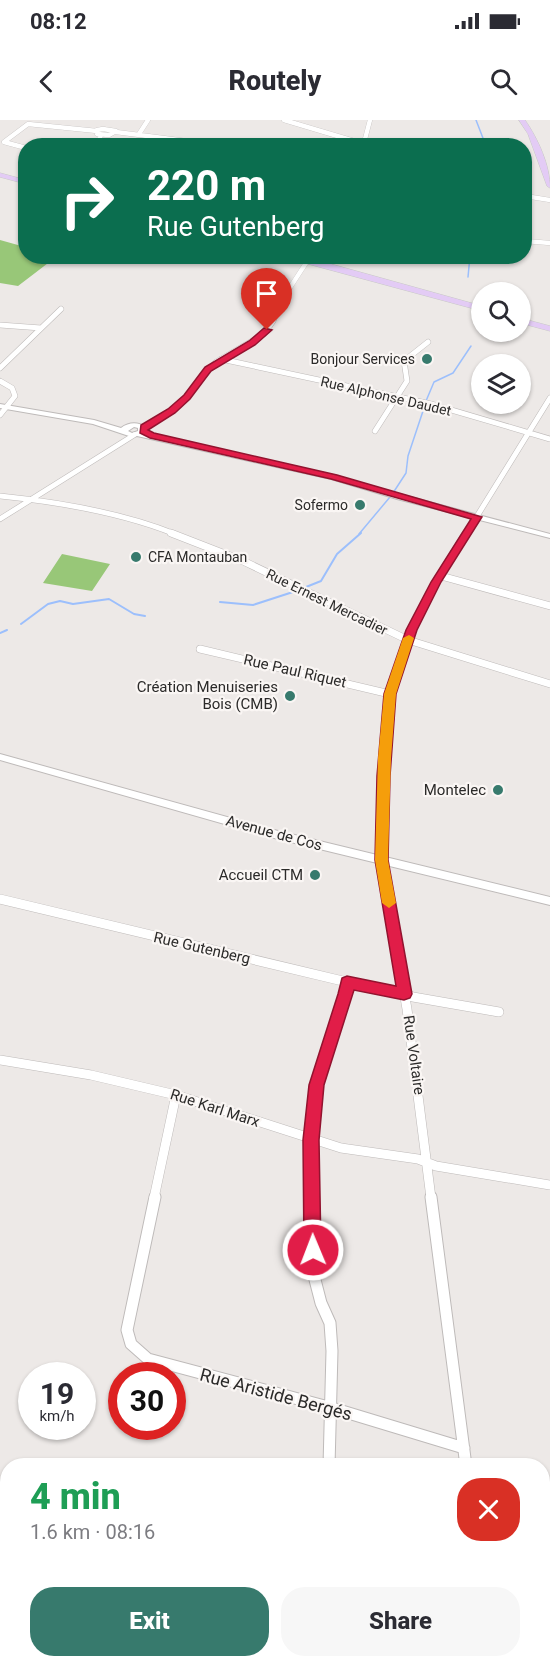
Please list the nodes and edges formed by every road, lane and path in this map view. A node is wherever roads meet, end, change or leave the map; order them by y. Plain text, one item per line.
1 (148, 120) edge
2 (284, 120) edge
3 (370, 120) edge
4 (522, 120) edge
5 (97, 131) junction
6 (116, 132) junction
7 (139, 134) junction
8 (104, 135) junction
9 (343, 137) joint
10 (102, 138) edge
11 (168, 138) edge
12 (346, 138) edge
13 (365, 138) edge
14 (18, 146) edge
15 (0, 174) edge
16 (18, 179) edge
17 (549, 181) edge
18 (532, 197) edge
19 (548, 200) edge
20 (532, 242) edge
21 (550, 243) edge
22 (304, 264) edge
23 (324, 264) edge
24 (471, 306) edge
25 (61, 309) dead end
26 (531, 323) edge
27 (0, 325) edge
28 (41, 328) junction
29 (550, 328) edge
30 (428, 342) dead end
31 (221, 359) junction
32 (0, 368) edge
33 (0, 381) edge
34 (397, 397) junction
35 (550, 398) edge
36 (4, 406) edge
37 (0, 415) edge
38 (126, 430) junction
39 (141, 431) junction
40 (375, 431) dead end
41 (529, 433) junction
42 (550, 439) edge
43 (120, 443) junction
44 (0, 496) edge
45 (32, 500) junction
46 (477, 517) junction
47 (0, 519) edge
48 (550, 536) edge
49 (441, 576) junction
50 (550, 606) edge
51 (408, 640) junction
52 (200, 649) dead end
53 (550, 684) edge
54 (390, 694) junction
55 (0, 757) edge
56 (381, 860) junction
57 (0, 900) edge
58 (550, 901) edge
59 (347, 982) junction
60 (404, 994) junction
61 (499, 1012) dead end
62 (0, 1060) edge
63 (176, 1095) junction
64 (311, 1140) junction
65 (428, 1162) junction
66 (550, 1185) edge
67 (332, 1408) junction
68 (464, 1448) junction
69 (329, 1458) edge
70 (465, 1458) edge

1 - 7 street
2 - 9 street
3 - 13 street
4 - 17 main road
5 - 6 street
5 - 8 street
5 - 14 street
6 - 7 street
6 - 8 street
7 - 11 street
8 - 10 street
9 - 12 street
15 - 16 main road
18 - 19 street
20 - 21 street
22 - 31 street
23 - 24 main road
25 - 28 street
26 - 29 main road
27 - 28 street
28 - 32 street
30 - 34 street
31 - 34 street, Rue Alphonse Daudet
31 - 39 street
33 - 36 street
34 - 40 street
34 - 41 street, Rue Alphonse Daudet
35 - 41 street, Rue Voltaire
36 - 37 street
36 - 38 street
38 - 39 street
38 - 43 street
39 - 43 street
39 - 46 street
41 - 42 street, Rue Alphonse Daudet
41 - 46 street, Rue Voltaire
43 - 45 street
44 - 45 street, Rue Ernest Mercadier
45 - 47 street
45 - 51 street, Rue Ernest Mercadier
46 - 48 street
46 - 49 street, Rue Voltaire
49 - 50 street
49 - 51 street, Rue Voltaire
51 - 53 street, Rue Ernest Mercadier
51 - 54 street, Rue Voltaire
52 - 54 street, Rue Paul Riquet
54 - 56 street, Rue Voltaire
55 - 56 street, Avenue de Cos
56 - 58 street, Avenue de Cos
56 - 60 street, Rue Voltaire
57 - 59 street, Rue Gutenberg
59 - 60 street, Rue Gutenberg
59 - 64 street
60 - 61 street, Rue Gutenberg
60 - 65 street, Rue Voltaire
62 - 63 street, Rue Karl Marx
63 - 64 street, Rue Karl Marx
63 - 67 street, Rue Aristide Bergés
64 - 65 street, Rue Karl Marx
64 - 67 street
65 - 66 street, Rue Karl Marx
65 - 68 street, Rue Voltaire
67 - 68 street, Rue Aristide Bergés
67 - 69 street
68 - 70 street, Rue Voltaire

